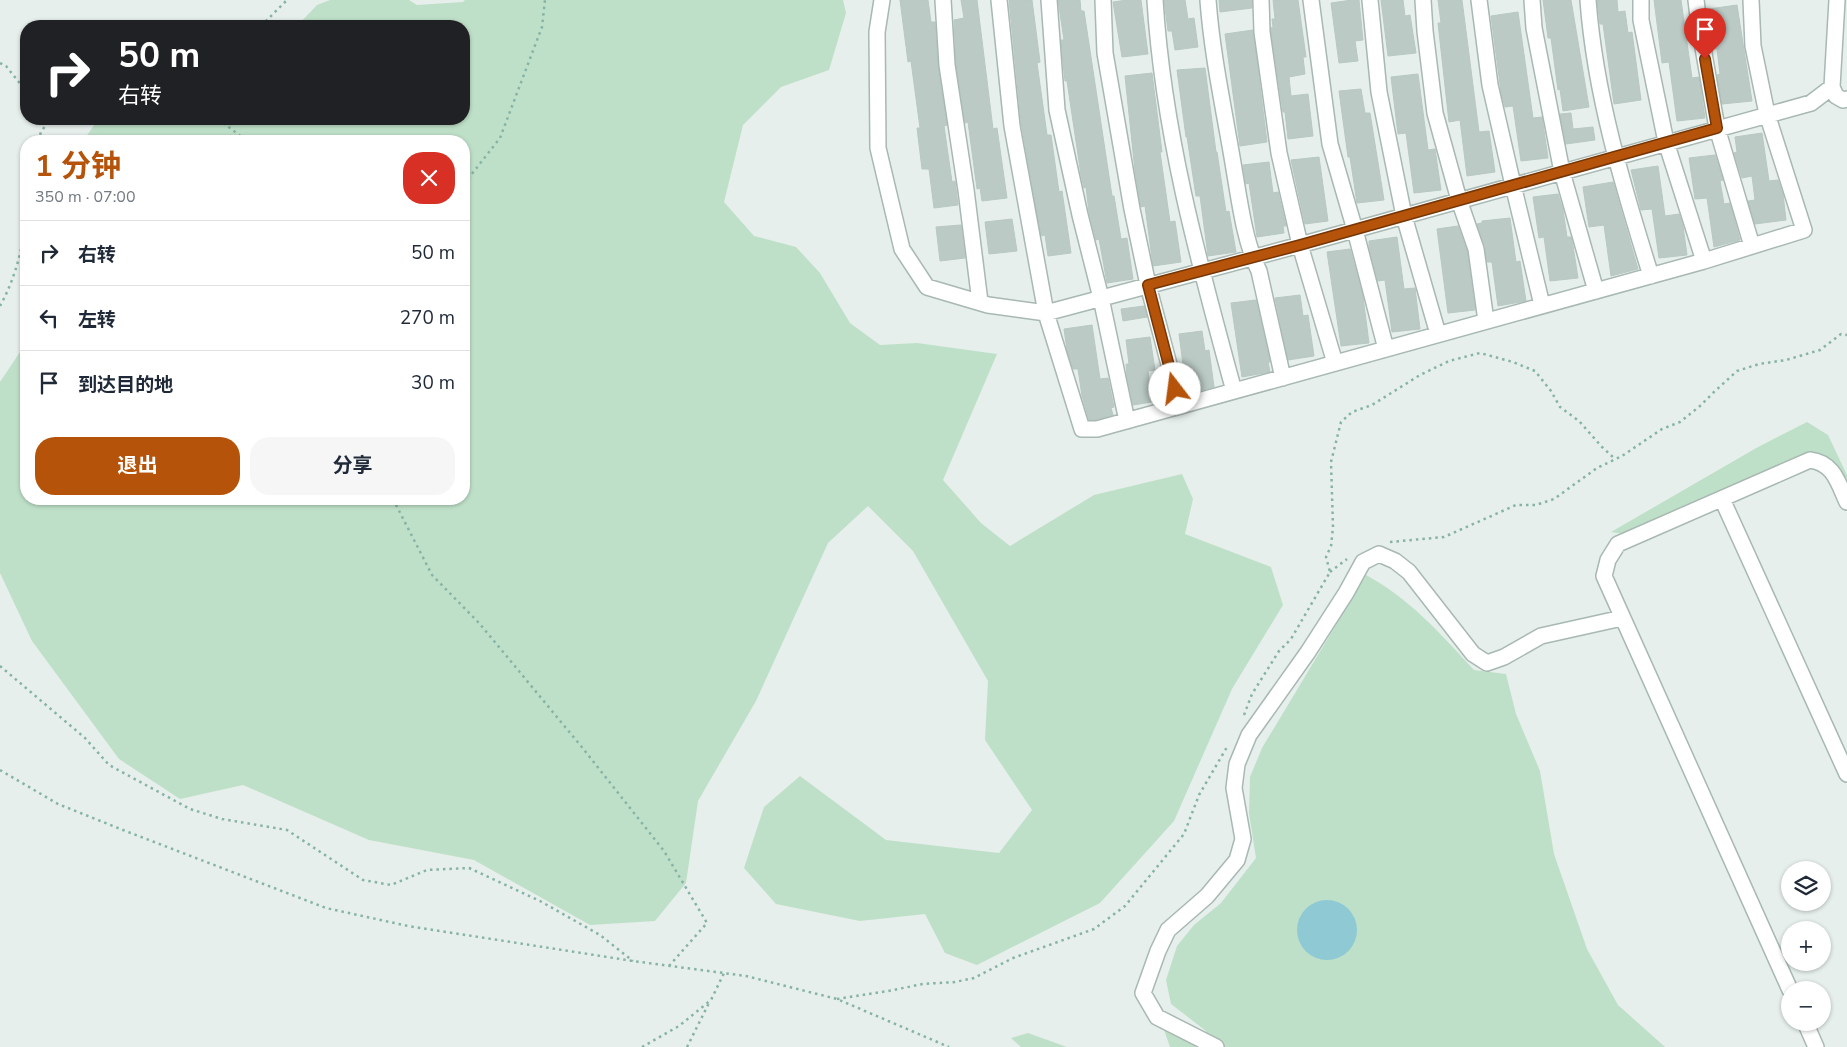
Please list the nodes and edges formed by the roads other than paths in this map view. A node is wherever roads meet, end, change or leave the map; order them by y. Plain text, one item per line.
1 (882, 0) edge
2 (943, 0) edge
3 (999, 0) edge
4 (1049, 0) edge
5 (1103, 0) edge
6 (1155, 0) edge
7 (1208, 0) edge
8 (1261, 0) edge
9 (1311, 0) edge
10 (1370, 0) edge
11 (1423, 0) edge
12 (1479, 0) edge
13 (1532, 0) edge
14 (1588, 0) edge
15 (1641, 0) edge
16 (1696, 0) edge
17 (1750, 0) edge
18 (1837, 0) edge
19 (1832, 87) junction
20 (1847, 99) edge
21 (1767, 114) junction
22 (1717, 128) junction
23 (1666, 142) junction
24 (1615, 157) junction
25 (1562, 172) junction
26 (1513, 185) junction
27 (1459, 200) junction
28 (1404, 216) junction
29 (1355, 230) junction
30 (1300, 245) junction
31 (1752, 246) junction
32 (1252, 258) junction
33 (1704, 261) junction
34 (1202, 271) junction
35 (1651, 276) junction
36 (1148, 285) junction
37 (1596, 291) junction
38 (1101, 298) junction
39 (980, 302) junction
40 (1542, 305) junction
41 (1046, 313) junction
42 (1486, 321) junction
43 (1438, 334) junction
44 (1386, 349) junction
45 (1335, 363) junction
46 (1283, 378) junction
47 (1234, 391) junction
48 (1180, 406) junction
49 (1127, 421) junction
50 (1722, 499) junction
51 (1847, 502) edge
52 (1622, 618) junction
53 (1847, 774) edge
54 (1786, 981) edge
55 (1809, 1031) edge
56 (1216, 1047) edge
57 (1816, 1047) edge

1 - 39 street
2 - 39 street
3 - 41 street
4 - 38 street
5 - 36 street
6 - 34 street
7 - 32 street
8 - 30 street
9 - 29 street
10 - 28 street
11 - 27 street
12 - 26 street
13 - 25 street
14 - 24 street
15 - 23 street
16 - 22 street
17 - 21 street
18 - 19 street
19 - 20 street
19 - 21 street
21 - 22 street
21 - 31 street
22 - 23 street
22 - 31 street
23 - 24 street
23 - 33 street
24 - 25 street
24 - 35 street
25 - 26 street
25 - 37 street
26 - 27 street
26 - 40 street
27 - 28 street
27 - 42 street
28 - 29 street
28 - 43 street
29 - 30 street
29 - 44 street
30 - 32 street
30 - 45 street
31 - 33 street
32 - 34 street
32 - 46 street
33 - 35 street
34 - 36 street
34 - 47 street
35 - 37 street
36 - 38 street
36 - 48 street
37 - 40 street
38 - 41 street
38 - 49 street
39 - 41 street
40 - 42 street
41 - 49 street
42 - 43 street
43 - 44 street
44 - 45 street
45 - 46 street
46 - 47 street
47 - 48 street
48 - 49 street
50 - 51 street
50 - 52 street
50 - 53 street
52 - 54 street
52 - 56 street
55 - 57 street

